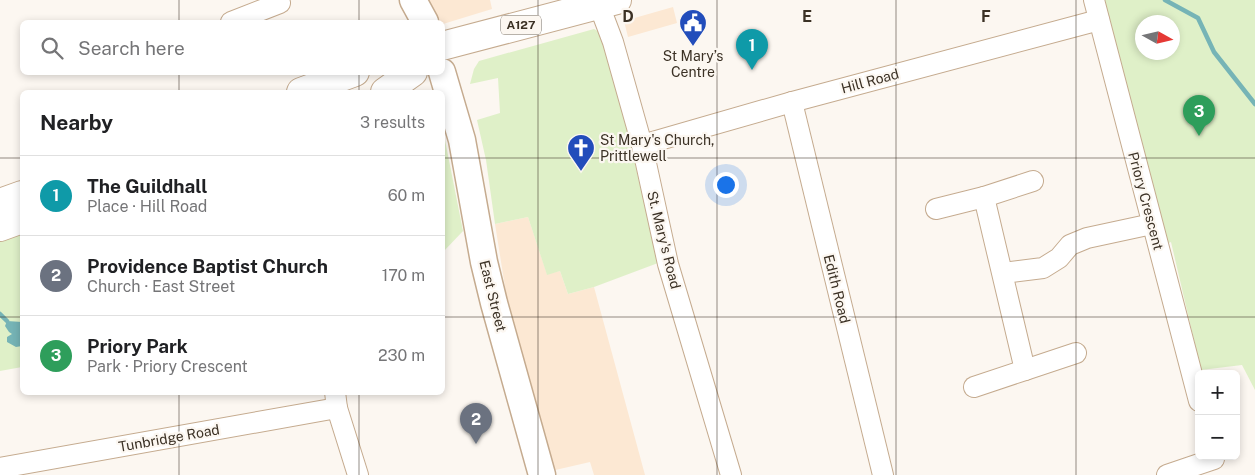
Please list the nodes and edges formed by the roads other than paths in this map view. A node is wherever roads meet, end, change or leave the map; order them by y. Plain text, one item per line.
1 (279, 0) edge
2 (413, 0) edge
3 (1094, 0) edge
4 (608, 2) edge
5 (236, 20) edge
6 (424, 20) edge
7 (1099, 20) junction
8 (445, 45) edge
9 (347, 75) edge
10 (408, 75) edge
11 (442, 75) edge
12 (306, 90) edge
13 (388, 90) edge
14 (445, 90) edge
15 (445, 92) edge
16 (792, 102) junction
17 (448, 113) edge
18 (642, 145) junction
19 (1033, 181) dead end
20 (20, 196) edge
21 (984, 197) junction
22 (0, 203) edge
23 (936, 209) dead end
24 (20, 220) edge
25 (1152, 224) junction
26 (0, 227) edge
27 (1003, 273) junction
28 (1076, 353) dead end
29 (1025, 370) junction
30 (974, 386) dead end
31 (1195, 386) edge
32 (336, 400) edge
33 (1215, 463) edge
34 (0, 468) edge
35 (358, 475) edge
36 (542, 475) edge
37 (731, 475) edge
38 (883, 475) edge
39 (1167, 475) edge

1 - 5 street
2 - 6 main road
3 - 7 street, Priory Crescent
4 - 8 highway, A127
4 - 18 street, St. Mary's Road
7 - 16 street, Hill Road
7 - 25 street, Priory Crescent
9 - 12 highway
10 - 13 highway
11 - 14 main road, East Street
15 - 17 main road, East Street
16 - 18 street, Hill Road
16 - 38 street, Edith Road
17 - 36 main road, East Street
18 - 37 street, St. Mary's Road
19 - 21 street
20 - 22 highway
21 - 23 street
21 - 27 street
24 - 26 highway
25 - 27 street
25 - 31 street, Priory Crescent
27 - 29 street
28 - 29 street
29 - 30 street
32 - 34 street, Tunbridge Road
32 - 35 street
33 - 39 street

